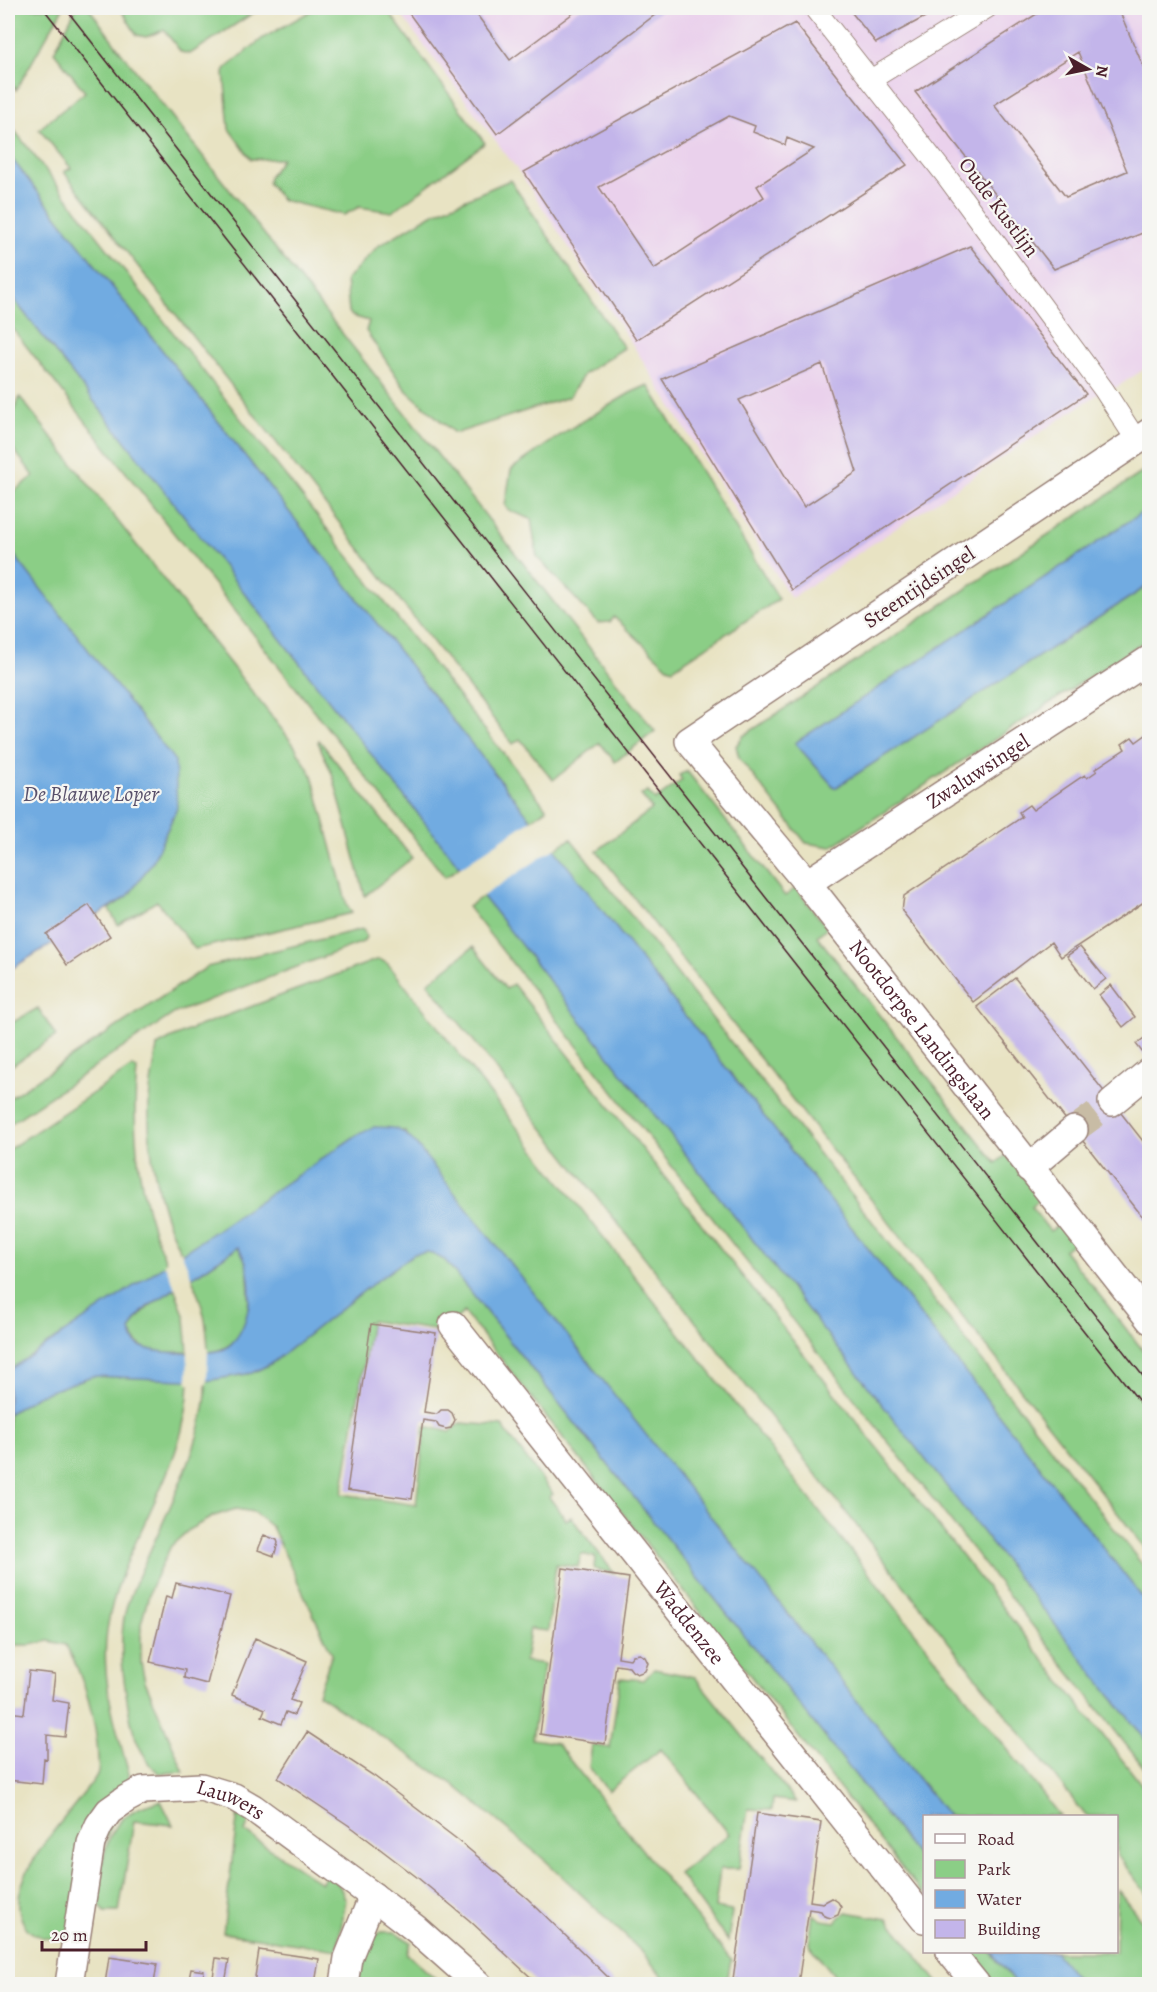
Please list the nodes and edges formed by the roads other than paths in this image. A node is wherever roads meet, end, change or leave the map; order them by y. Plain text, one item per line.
1 (814, 8) edge
2 (987, 8) edge
3 (872, 79) junction
4 (1143, 437) edge
5 (1149, 659) edge
6 (689, 741) joint
7 (807, 883) junction
8 (1149, 1071) edge
9 (1112, 1102) tunnel mouth
10 (1074, 1130) tunnel mouth
11 (1029, 1168) junction
12 (1149, 1320) edge
13 (453, 1325) dead end
14 (374, 1896) junction
15 (923, 1918) edge
16 (951, 1953) edge
17 (69, 1984) edge
18 (344, 1984) edge
19 (478, 1984) edge
20 (976, 1984) edge

1 - 3 street, Oude Kustlijn
2 - 3 street
3 - 4 street, Oude Kustlijn
4 - 6 street, Steentijdsingel
5 - 7 street, Zwaluwsingel
6 - 7 street, Nootdorpse Landingslaan
7 - 11 street, Nootdorpse Landingslaan
8 - 9 street
10 - 11 street
11 - 12 street, Nootdorpse Landingslaan
13 - 15 street, Waddenzee
14 - 17 street, Lauwers
14 - 18 street
14 - 19 street, Lauwers
16 - 20 street

